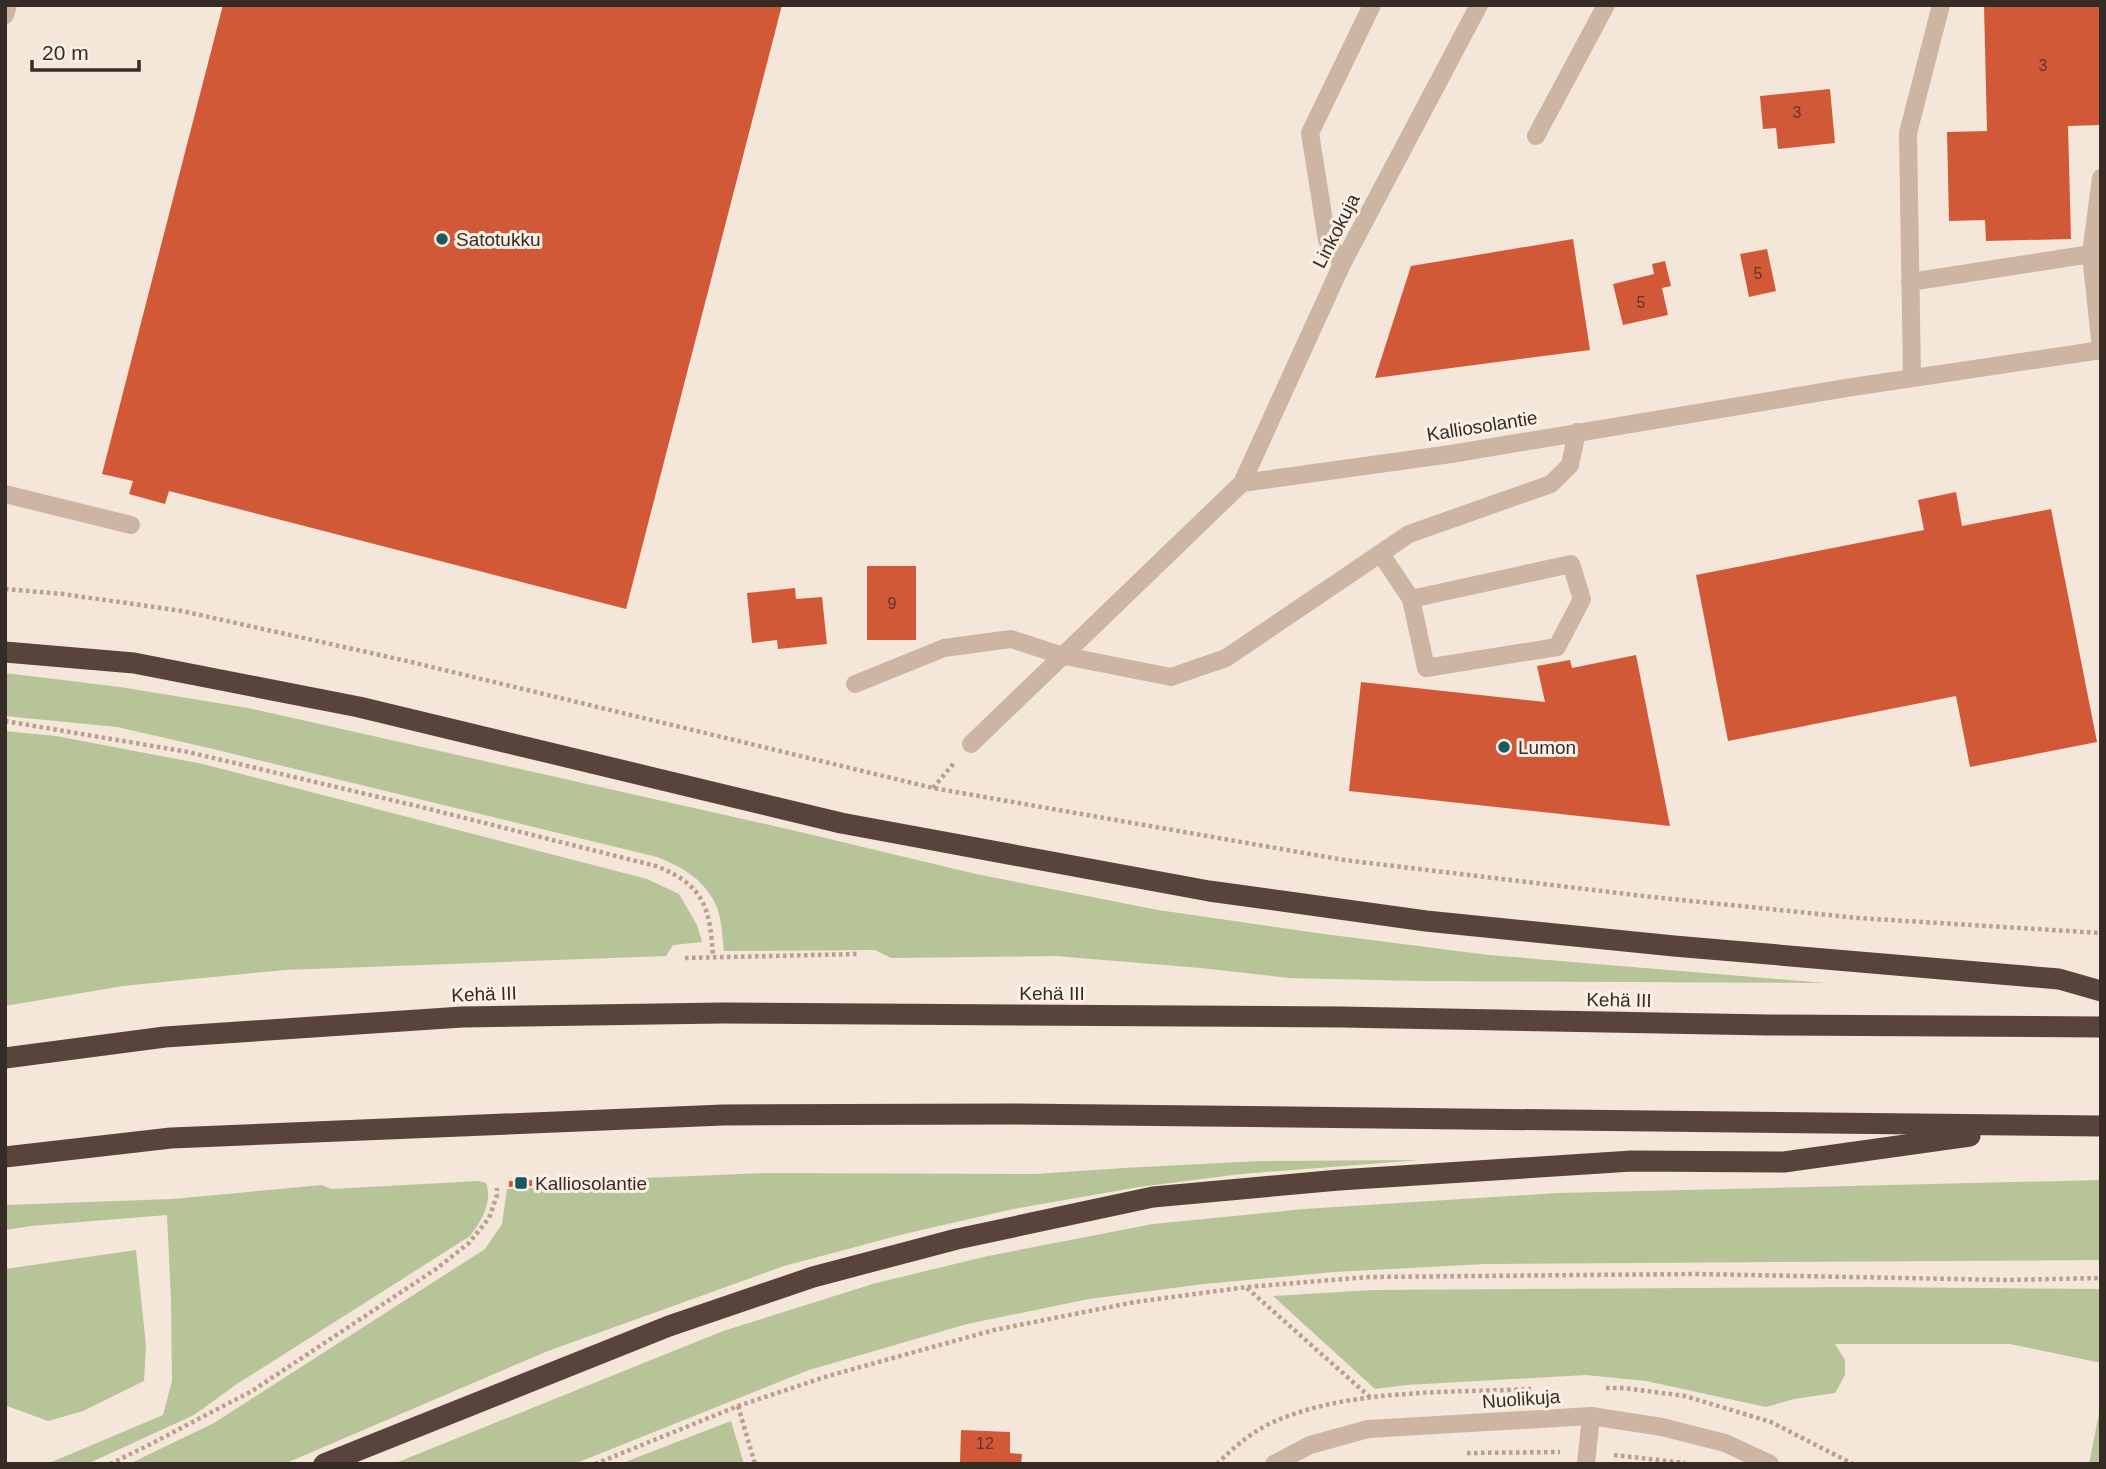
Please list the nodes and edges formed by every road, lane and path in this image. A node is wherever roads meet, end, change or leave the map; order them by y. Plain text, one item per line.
1 (8, 5) edge
2 (1372, 5) edge
3 (1479, 5) edge
4 (1606, 5) edge
5 (1941, 5) edge
6 (5, 15) edge
7 (1535, 136) dead end
8 (2101, 178) edge
9 (2091, 254) junction
10 (1342, 264) junction
11 (1910, 282) junction
12 (2101, 349) edge
13 (1912, 378) junction
14 (1577, 432) junction
15 (1242, 483) junction
16 (5, 494) edge
17 (131, 525) dead end
18 (1381, 554) junction
19 (5, 589) edge
20 (1411, 599) junction
21 (5, 652) edge
22 (1060, 655) junction
23 (855, 684) dead end
24 (5, 721) edge
25 (971, 744) dead end
26 (2101, 933) edge
27 (857, 954) dead end
28 (713, 957) junction
29 (685, 958) dead end
30 (2101, 992) edge
31 (2101, 1027) edge
32 (5, 1058) edge
33 (2101, 1126) edge
34 (2041, 1127) junction
35 (5, 1157) edge
36 (497, 1188) dead end
37 (2101, 1278) edge
38 (1247, 1287) junction
39 (1371, 1398) dead end
40 (738, 1406) junction
41 (1591, 1416) junction
42 (1466, 1453) dead end
43 (1586, 1457) edge
44 (110, 1464) edge
45 (324, 1464) edge
46 (595, 1464) edge
47 (755, 1464) edge
48 (1273, 1464) edge
49 (1689, 1464) edge
50 (1770, 1464) edge

1 - 6 street
2 - 10 street
3 - 10 street, Linkokuja
4 - 7 street
5 - 11 street
8 - 9 street
9 - 11 street
9 - 12 street
10 - 15 street, Linkokuja
11 - 13 street
12 - 13 street, Kalliosolantie
13 - 14 street, Kalliosolantie
14 - 15 street, Kalliosolantie
14 - 18 street
15 - 22 street
16 - 17 street
18 - 20 street
18 - 22 street
19 - 26 path
20 - 20 street
21 - 30 highway
22 - 23 street
22 - 25 street
24 - 28 path
27 - 28 path
28 - 29 path
31 - 32 highway, Kehä III
33 - 34 highway
34 - 35 highway
34 - 45 highway
36 - 44 path
37 - 38 path
38 - 39 path
38 - 40 path
40 - 46 path
40 - 47 path
41 - 43 street
41 - 48 street, Nuolikuja
41 - 50 street, Nuolikuja
42 - 43 path
43 - 49 path

